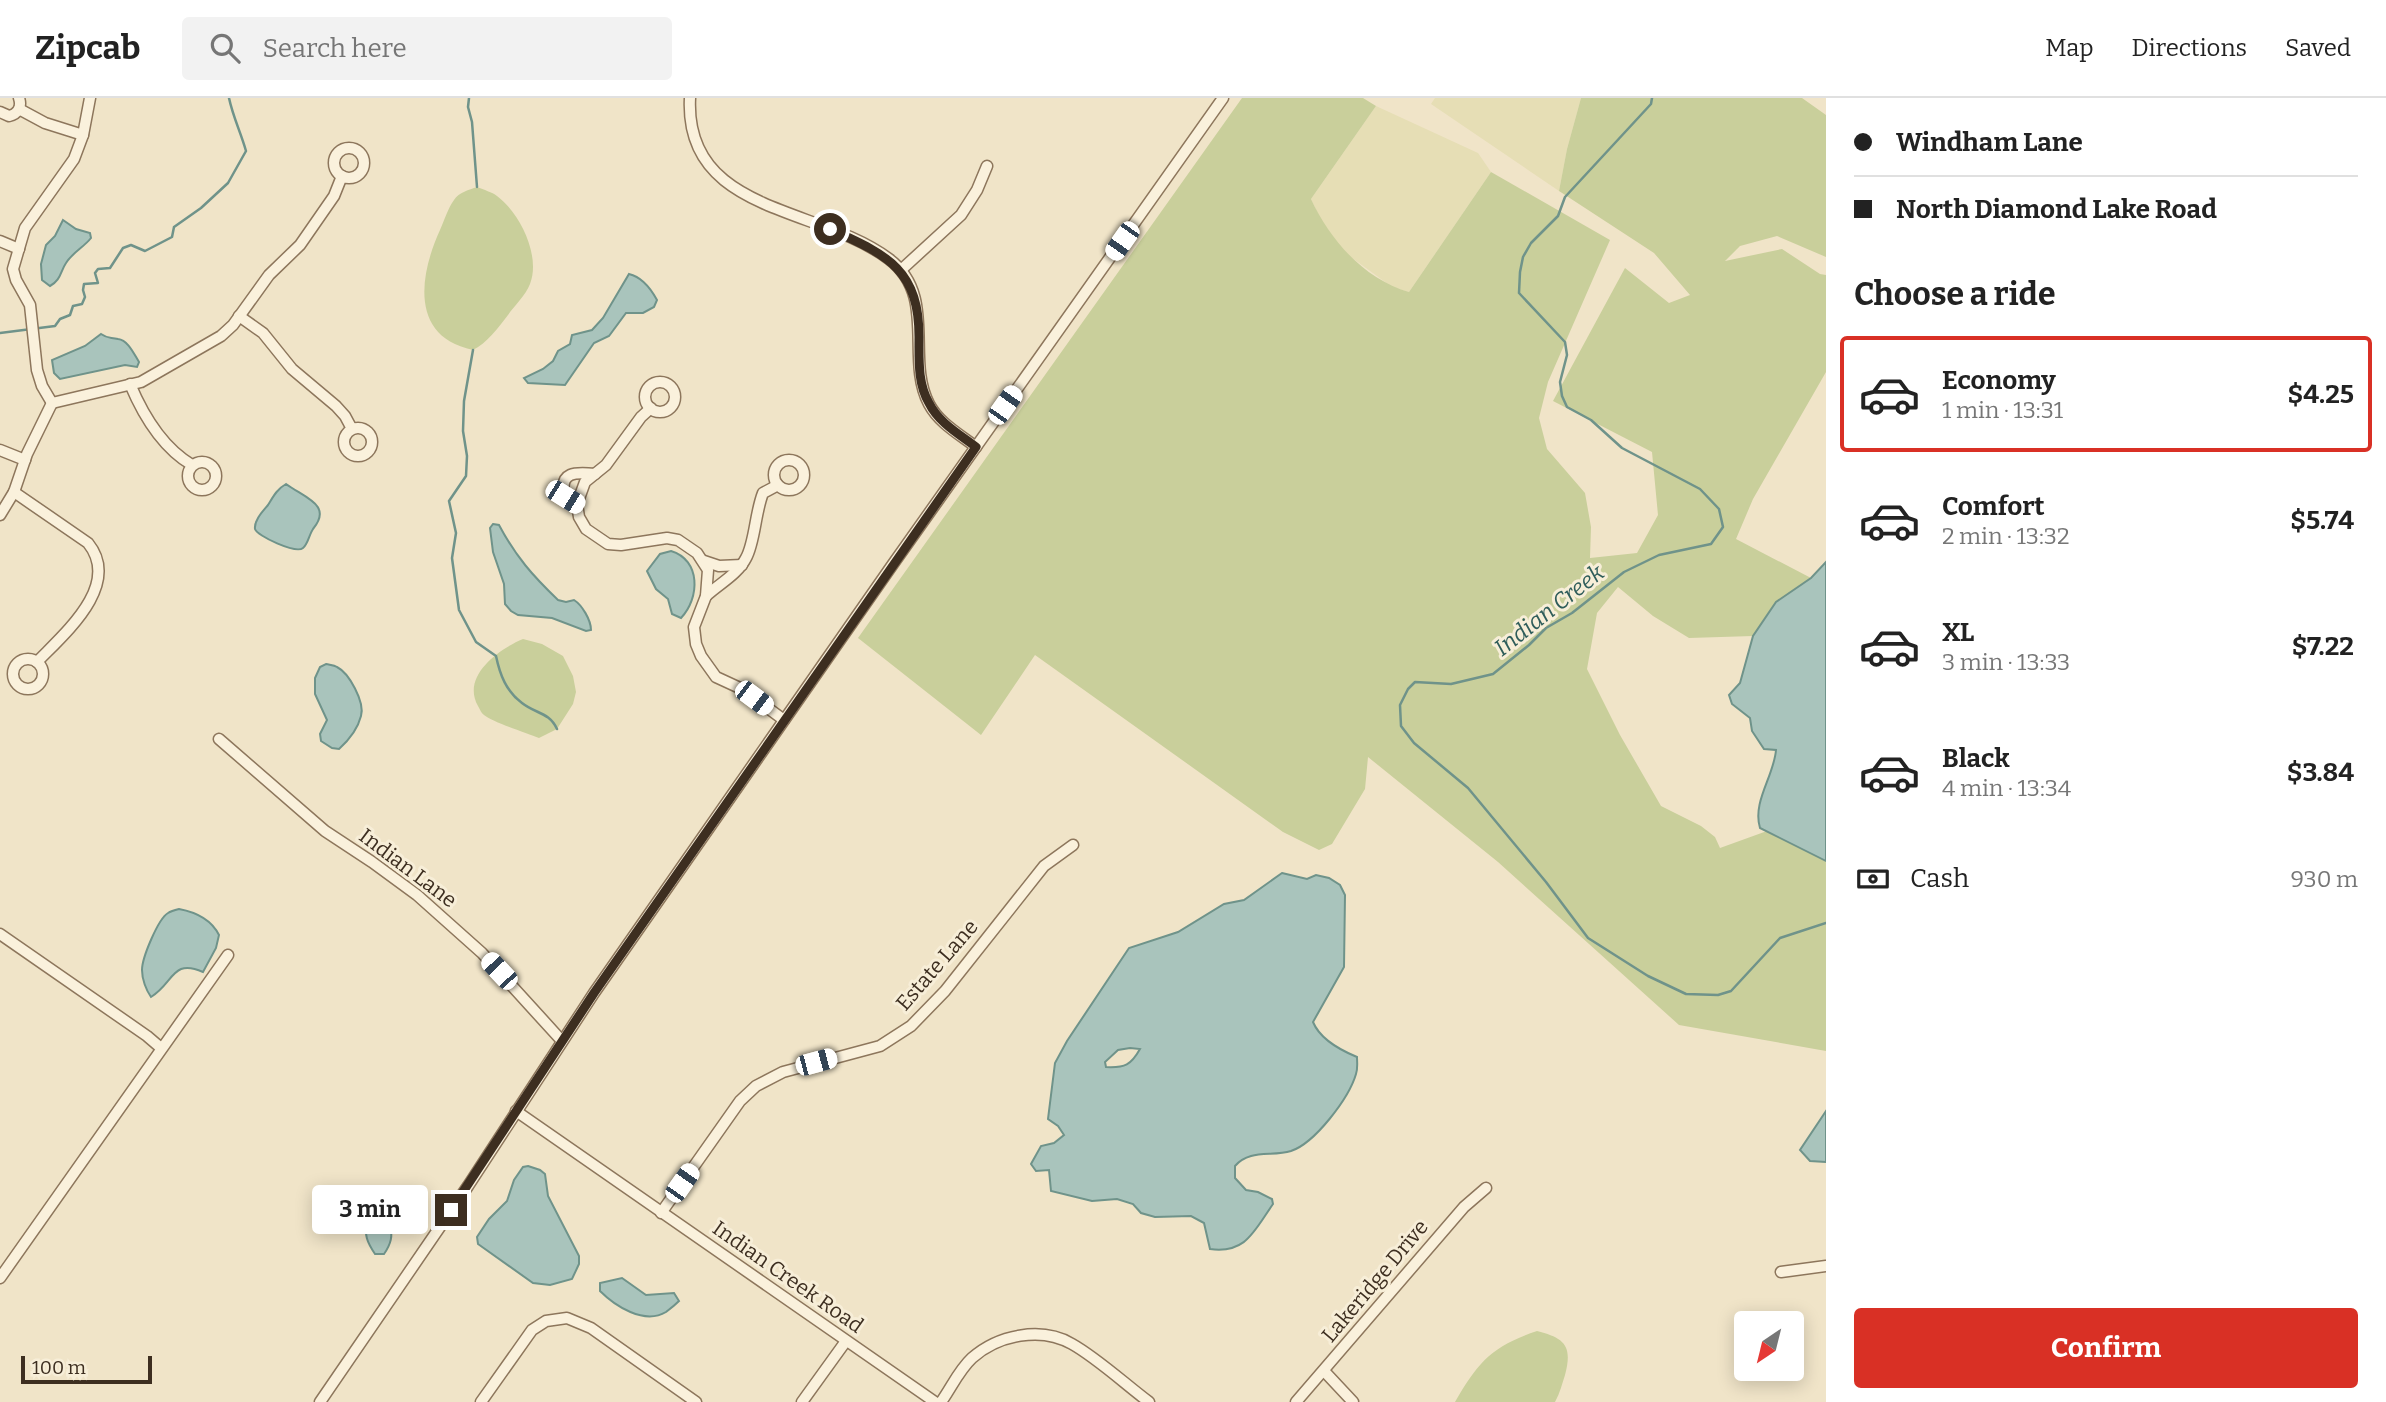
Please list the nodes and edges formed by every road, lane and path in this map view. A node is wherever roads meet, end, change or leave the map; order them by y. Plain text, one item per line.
1 (19, 98) edge
2 (90, 98) edge
3 (690, 98) edge
4 (1223, 98) edge
5 (19, 109) junction
6 (0, 113) edge
7 (83, 135) junction
8 (987, 166) dead end
9 (342, 176) dead end
10 (0, 242) edge
11 (19, 249) junction
12 (901, 270) junction
13 (239, 316) junction
14 (130, 384) junction
15 (52, 402) junction
16 (651, 408) dead end
17 (352, 429) dead end
18 (976, 447) junction
19 (0, 450) edge
20 (25, 460) junction
21 (192, 465) dead end
22 (595, 474) junction
23 (778, 485) dead end
24 (14, 492) junction
25 (577, 504) junction
26 (0, 515) edge
27 (704, 561) junction
28 (742, 565) junction
29 (706, 596) junction
30 (37, 662) dead end
31 (784, 720) junction
32 (219, 739) dead end
33 (1073, 845) dead end
34 (0, 934) edge
35 (228, 956) dead end
36 (562, 1041) junction
37 (161, 1048) junction
38 (516, 1111) junction
39 (1486, 1188) dead end
40 (660, 1213) junction
41 (1826, 1266) edge
42 (1781, 1272) dead end
43 (0, 1278) edge
44 (846, 1341) junction
45 (1324, 1371) junction
46 (320, 1402) edge
47 (481, 1402) edge
48 (696, 1402) edge
49 (802, 1402) edge
50 (934, 1402) edge
51 (941, 1402) edge
52 (1149, 1402) edge
53 (1296, 1402) edge
54 (1353, 1402) edge

1 - 5 street
2 - 7 street
3 - 12 street
4 - 18 street
5 - 6 street
5 - 7 street
7 - 11 street
8 - 12 street
9 - 13 street
10 - 11 street
11 - 15 street
12 - 18 street
13 - 14 street
13 - 17 street
14 - 15 street
14 - 21 street
15 - 20 street
16 - 22 street
18 - 31 street
19 - 20 street
20 - 24 street
22 - 25 street
22 - 25 street
23 - 28 street
24 - 26 street
24 - 30 street
25 - 27 street
27 - 28 street
27 - 29 street
28 - 29 street
29 - 31 street
31 - 36 street
32 - 36 street, Indian Lane
33 - 40 street, Estate Lane
34 - 37 street
35 - 37 street
36 - 38 street
37 - 43 street
38 - 40 street, Indian Creek Road
38 - 46 street
39 - 45 street, Lakeridge Drive
40 - 44 street, Indian Creek Road
41 - 42 street
44 - 49 street
44 - 50 street, Indian Creek Road
45 - 53 street, Lakeridge Drive
45 - 54 street
47 - 48 street
51 - 52 street

